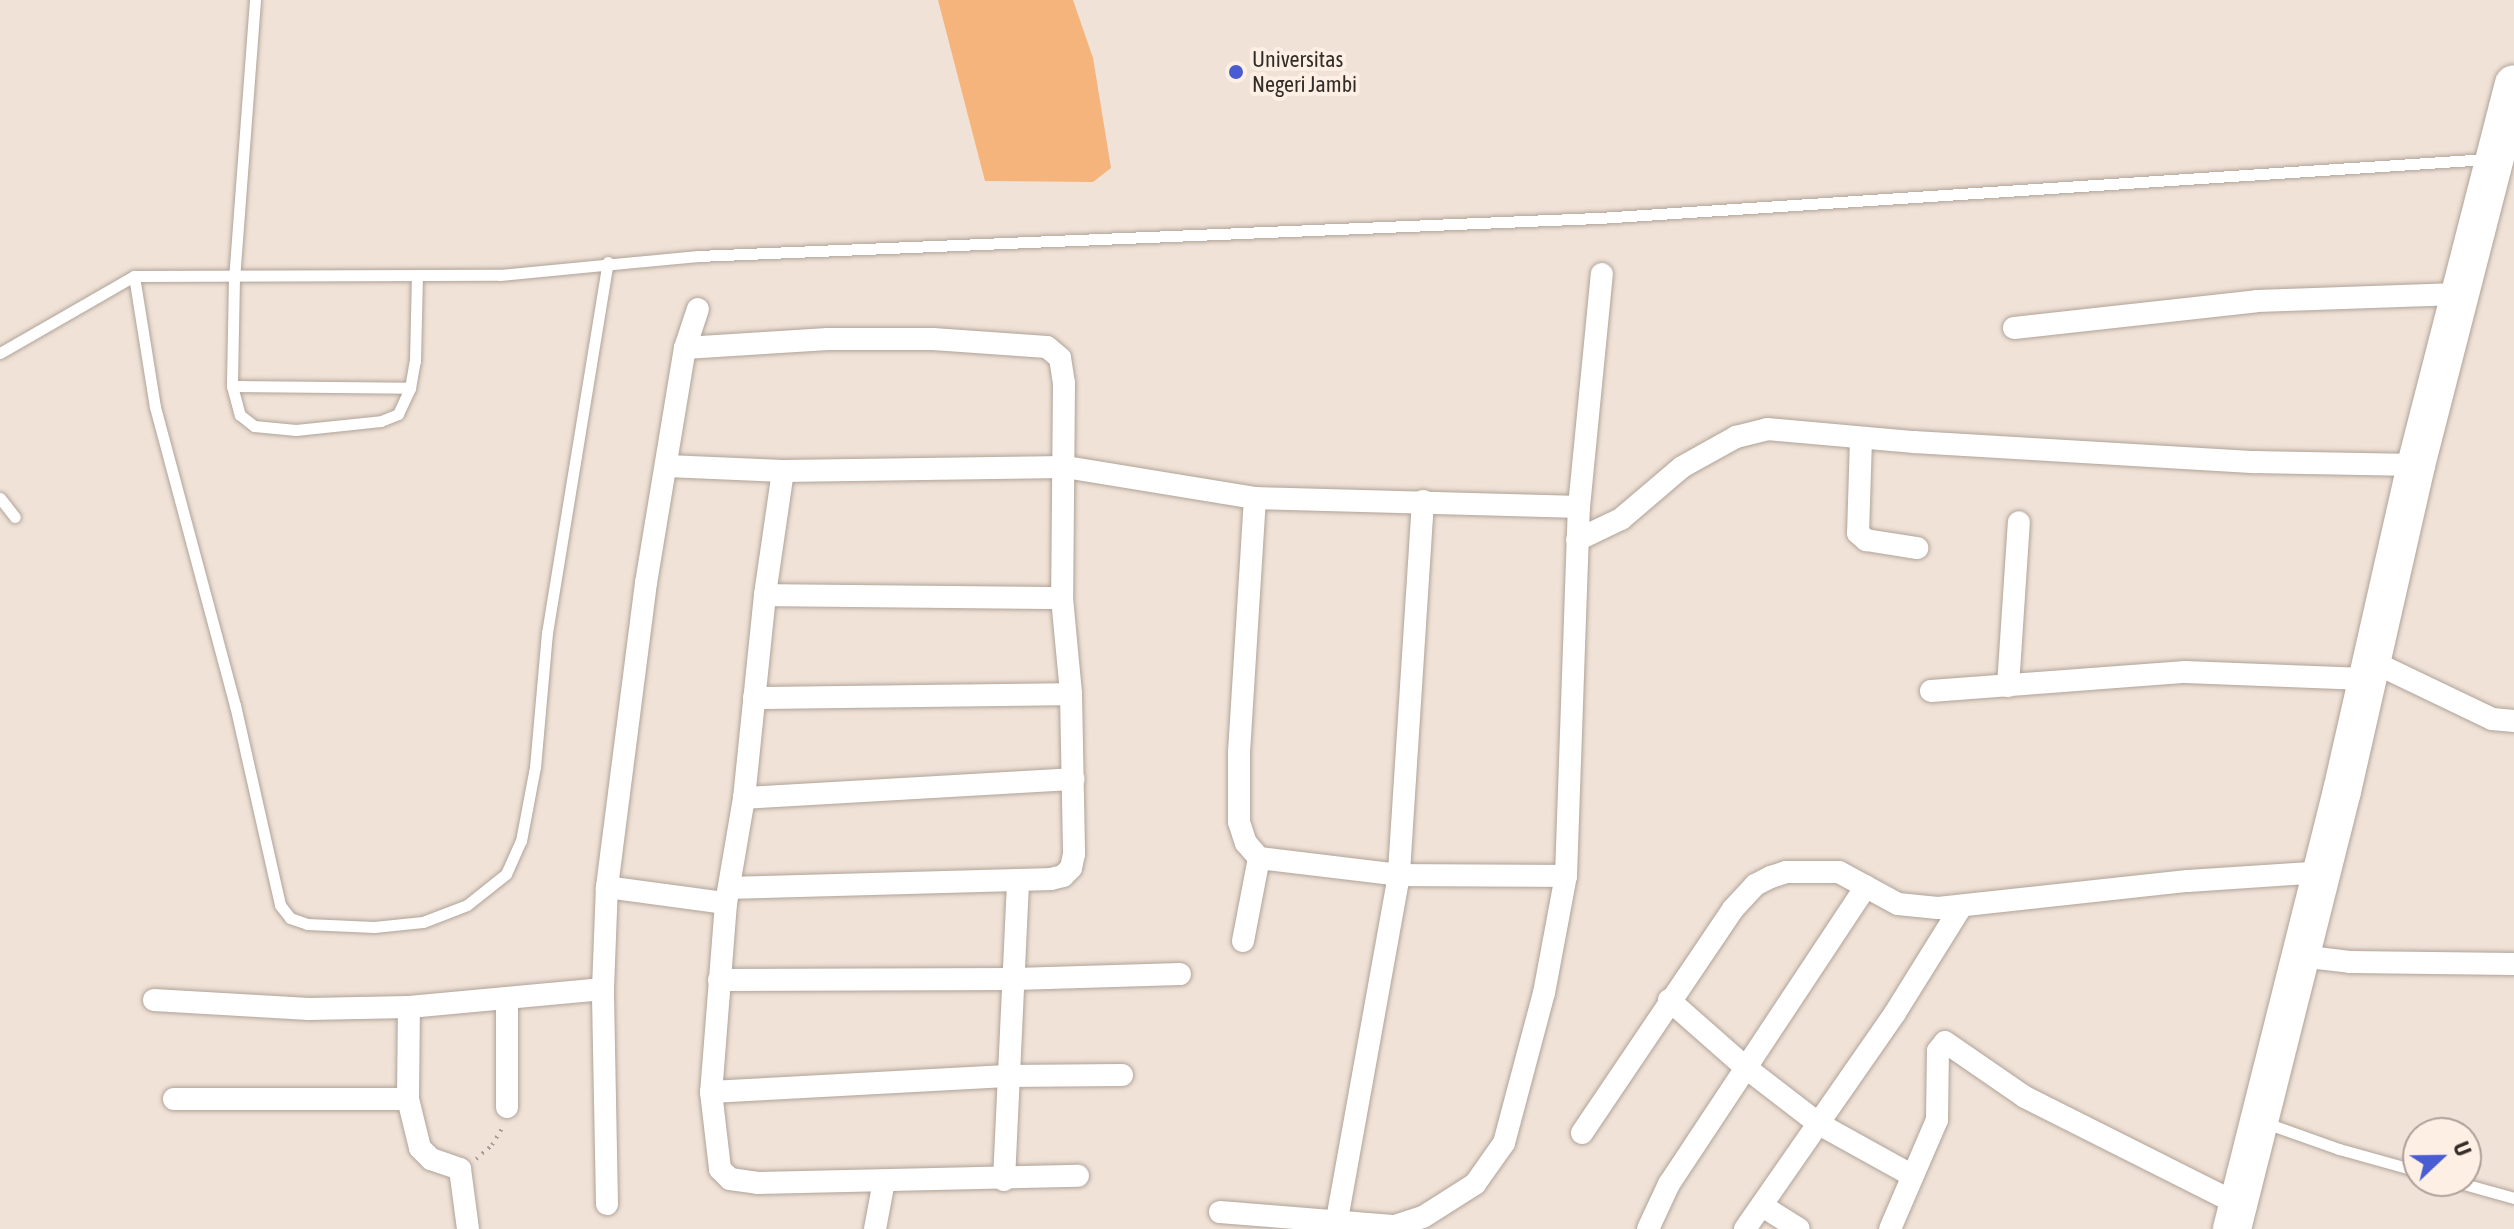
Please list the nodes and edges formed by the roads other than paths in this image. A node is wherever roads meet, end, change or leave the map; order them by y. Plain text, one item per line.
1 (255, 0) edge
2 (2514, 84) edge
3 (2492, 159) junction
4 (608, 262) junction
5 (1602, 274) dead end
6 (417, 275) junction
7 (134, 276) junction
8 (234, 278) junction
9 (2458, 294) junction
10 (698, 309) dead end
11 (2014, 328) dead end
12 (685, 348) junction
13 (0, 353) edge
14 (232, 386) junction
15 (410, 388) junction
16 (1861, 439) junction
17 (2416, 465) junction
18 (667, 466) junction
19 (1065, 467) junction
20 (783, 471) junction
21 (0, 498) edge
22 (1255, 498) junction
23 (1423, 501) junction
24 (1579, 507) junction
25 (15, 517) dead end
26 (2019, 522) dead end
27 (1577, 540) junction
28 (1917, 548) dead end
29 (765, 595) junction
30 (1062, 598) junction
31 (2367, 669) junction
32 (2008, 686) junction
33 (1931, 691) dead end
34 (1071, 694) junction
35 (754, 698) junction
36 (2514, 721) edge
37 (1073, 779) junction
38 (744, 798) junction
39 (1259, 858) junction
40 (2322, 872) junction
41 (1399, 875) junction
42 (1566, 876) junction
43 (1018, 880) junction
44 (1866, 886) junction
45 (607, 887) junction
46 (728, 896) junction
47 (1961, 907) junction
48 (1243, 941) dead end
49 (2300, 956) junction
50 (2514, 964) edge
51 (1180, 974) dead end
52 (1015, 979) junction
53 (719, 980) junction
54 (603, 989) junction
55 (507, 998) junction
56 (154, 1000) dead end
57 (1669, 1000) junction
58 (409, 1007) junction
59 (1745, 1067) junction
60 (1122, 1075) dead end
61 (1007, 1076) junction
62 (711, 1092) junction
63 (174, 1099) dead end
64 (408, 1099) junction
65 (507, 1107) road end
66 (2258, 1120) junction
67 (1819, 1124) junction
68 (1582, 1133) dead end
69 (2402, 1167) edge
70 (1078, 1176) dead end
71 (1913, 1176) junction
72 (1004, 1180) junction
73 (884, 1181) junction
74 (2482, 1189) edge
75 (2514, 1198) edge
76 (607, 1204) dead end
77 (1764, 1207) junction
78 (1220, 1212) dead end
79 (2235, 1216) edge
80 (1336, 1225) edge
81 (468, 1229) edge
82 (875, 1229) edge
83 (1648, 1229) edge
84 (1745, 1229) edge
85 (1799, 1229) edge
86 (1890, 1229) edge

1 - 8 lane
2 - 3 highway
3 - 4 lane
3 - 9 highway
4 - 6 lane
4 - 7 lane
5 - 24 street
6 - 8 lane
6 - 15 lane
7 - 8 lane
7 - 13 lane
8 - 14 lane
9 - 11 street
9 - 17 highway
10 - 12 street
12 - 18 street
12 - 19 street
14 - 15 lane
14 - 15 lane
16 - 17 street
16 - 27 street
16 - 28 street
17 - 31 highway
18 - 20 street
18 - 45 street
19 - 20 street
19 - 22 street
19 - 30 street
20 - 29 street
21 - 25 lane
22 - 23 street
22 - 39 street
23 - 24 street
23 - 41 street
24 - 27 street
26 - 32 street
27 - 42 street
29 - 30 street
29 - 35 street
30 - 34 street
31 - 32 street
31 - 36 street
31 - 40 highway
32 - 33 street
34 - 35 street
34 - 37 street
35 - 38 street
37 - 38 street
37 - 43 street
38 - 46 street
39 - 41 street
39 - 48 street
40 - 47 street
40 - 49 highway
41 - 42 street
41 - 80 street
42 - 80 street
43 - 46 street
43 - 52 street
44 - 47 street
44 - 57 street
44 - 59 street
45 - 46 street
45 - 54 street
46 - 53 street
47 - 67 street
49 - 50 street
49 - 66 highway
51 - 52 street
52 - 53 street
52 - 61 street
53 - 62 street
54 - 55 street
54 - 76 street
55 - 58 street
55 - 65 street
56 - 58 street
57 - 59 street
57 - 68 street
58 - 64 street
59 - 67 street
59 - 83 street
60 - 61 street
61 - 62 street
61 - 72 street
62 - 73 street
63 - 64 street
64 - 81 street
66 - 69 lane
66 - 79 highway
67 - 71 street
67 - 77 street
70 - 72 street
71 - 79 street
71 - 86 street
72 - 73 street
73 - 82 street
74 - 75 lane
77 - 84 street
77 - 85 street
78 - 80 street

